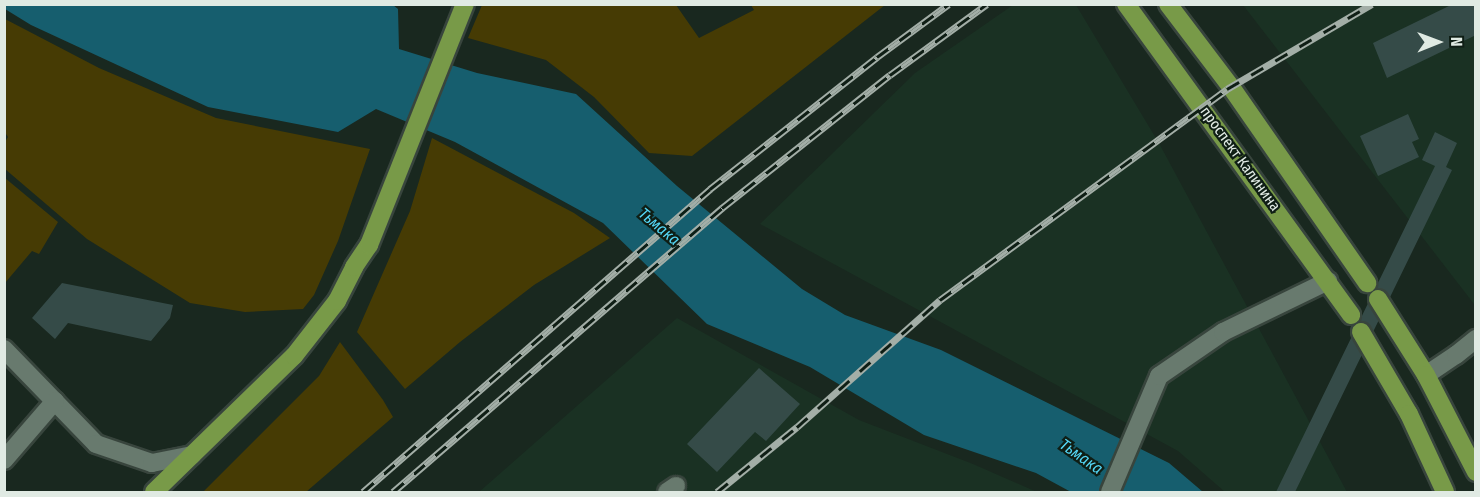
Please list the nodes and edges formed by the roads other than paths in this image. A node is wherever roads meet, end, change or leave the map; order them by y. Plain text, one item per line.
1 (1126, 4) edge
2 (1168, 4) edge
3 (464, 6) edge
4 (1328, 281) junction
5 (1367, 283) dead end
6 (1378, 299) dead end
7 (1351, 315) dead end
8 (1361, 332) dead end
9 (1476, 339) edge
10 (4, 349) edge
11 (1426, 375) junction
12 (55, 401) junction
13 (192, 455) junction
14 (4, 460) edge
15 (1476, 472) edge
16 (154, 492) edge
17 (1110, 492) edge
18 (1445, 492) edge

1 - 4 main road, проспект Калинина
2 - 5 main road
3 - 13 main road
4 - 7 main road, проспект Калинина
4 - 17 lane
6 - 11 main road
8 - 18 main road
9 - 11 lane
10 - 12 lane
11 - 15 main road
12 - 13 lane
12 - 14 lane
13 - 16 main road

